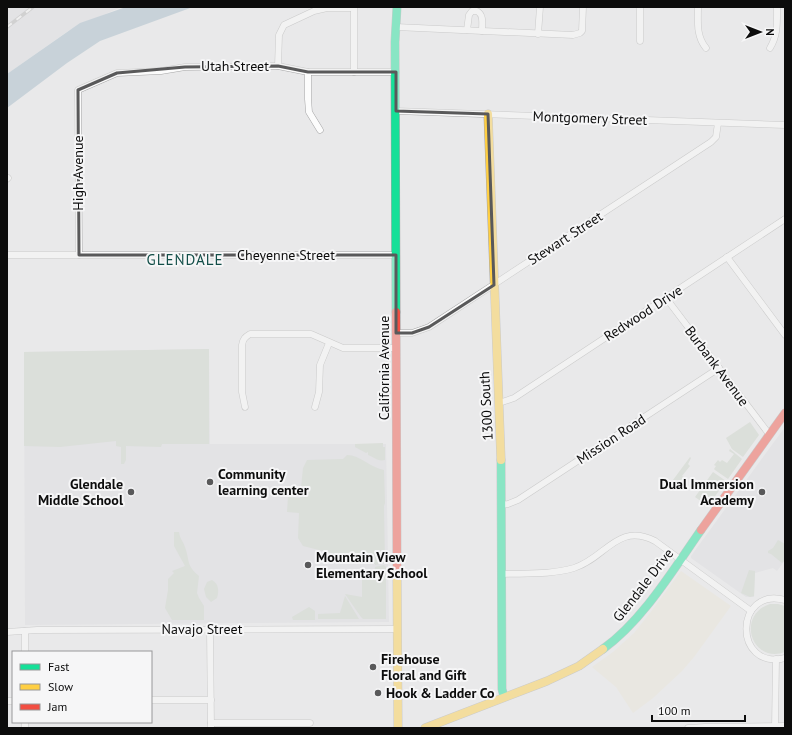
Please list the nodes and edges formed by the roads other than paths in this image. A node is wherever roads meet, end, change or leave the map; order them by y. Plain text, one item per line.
1 (397, 7) edge
2 (540, 7) edge
3 (583, 7) edge
4 (640, 7) edge
5 (698, 7) edge
6 (777, 7) edge
7 (396, 27) junction
8 (467, 30) junction
9 (482, 31) junction
10 (538, 34) junction
11 (640, 42) dead end
12 (706, 48) dead end
13 (770, 48) dead end
14 (278, 66) junction
15 (308, 72) junction
16 (354, 72) junction
17 (396, 72) junction
18 (78, 90) joint
19 (396, 111) junction
20 (488, 114) junction
21 (718, 123) junction
22 (785, 125) edge
23 (320, 130) dead end
24 (785, 219) edge
25 (7, 255) edge
26 (79, 255) junction
27 (396, 255) junction
28 (727, 257) junction
29 (494, 284) junction
30 (666, 298) junction
31 (396, 333) junction
32 (785, 335) edge
33 (329, 343) junction
34 (396, 348) junction
35 (719, 368) junction
36 (499, 403) junction
37 (245, 407) dead end
38 (316, 407) dead end
39 (785, 413) edge
40 (769, 434) junction
41 (501, 505) junction
42 (680, 560) junction
43 (501, 574) junction
44 (785, 600) edge
45 (751, 611) junction
46 (210, 629) junction
47 (397, 629) junction
48 (25, 631) junction
49 (7, 632) edge
50 (25, 651) edge
51 (785, 658) edge
52 (776, 659) junction
53 (504, 697) junction
54 (152, 700) edge
55 (211, 700) junction
56 (310, 723) dead end
57 (211, 726) edge
58 (785, 726) edge
59 (775, 727) edge
60 (398, 728) edge
61 (424, 728) edge
62 (688, 728) edge

1 - 7 street, California Avenue
2 - 10 street
3 - 10 street
4 - 11 street
5 - 12 street
6 - 13 street
7 - 8 street
7 - 17 street, California Avenue
8 - 9 street
8 - 9 street
9 - 10 street
14 - 15 street, Utah Street
14 - 16 street
14 - 18 street, Utah Street
15 - 16 street, Utah Street
15 - 23 street
16 - 17 street, Utah Street
17 - 19 street, California Avenue
18 - 26 street, High Avenue
19 - 20 street, Montgomery Street
19 - 27 street, California Avenue
20 - 21 street, Montgomery Street
20 - 29 street, 1300 South
21 - 22 street, Montgomery Street
21 - 29 street, Stewart Street
24 - 28 street, Redwood Drive
25 - 26 street, Cheyenne Street
26 - 27 street, Cheyenne Street
27 - 31 street, California Avenue
28 - 30 street, Redwood Drive
28 - 32 street
29 - 31 street, Stewart Street
29 - 36 street, 1300 South
30 - 35 street, Burbank Avenue
30 - 36 street, Redwood Drive
31 - 34 street, California Avenue
33 - 34 street
33 - 37 street
33 - 38 street
34 - 47 street, California Avenue
35 - 40 street, Burbank Avenue
35 - 41 street, Mission Road
36 - 41 street, 1300 South
39 - 40 street, Glendale Drive
40 - 42 street, Glendale Drive
41 - 43 street, 1300 South
42 - 43 street
42 - 45 street
42 - 53 street, Glendale Drive
43 - 53 street, 1300 South
44 - 45 street
45 - 52 street
46 - 47 street, Navajo Street
46 - 48 street, Navajo Street
46 - 55 street
47 - 60 street, California Avenue
48 - 49 street, Navajo Street
48 - 50 street
51 - 52 street
52 - 59 street
53 - 61 street, Glendale Drive
54 - 55 street
55 - 57 street
56 - 57 street
58 - 59 street
59 - 62 street

